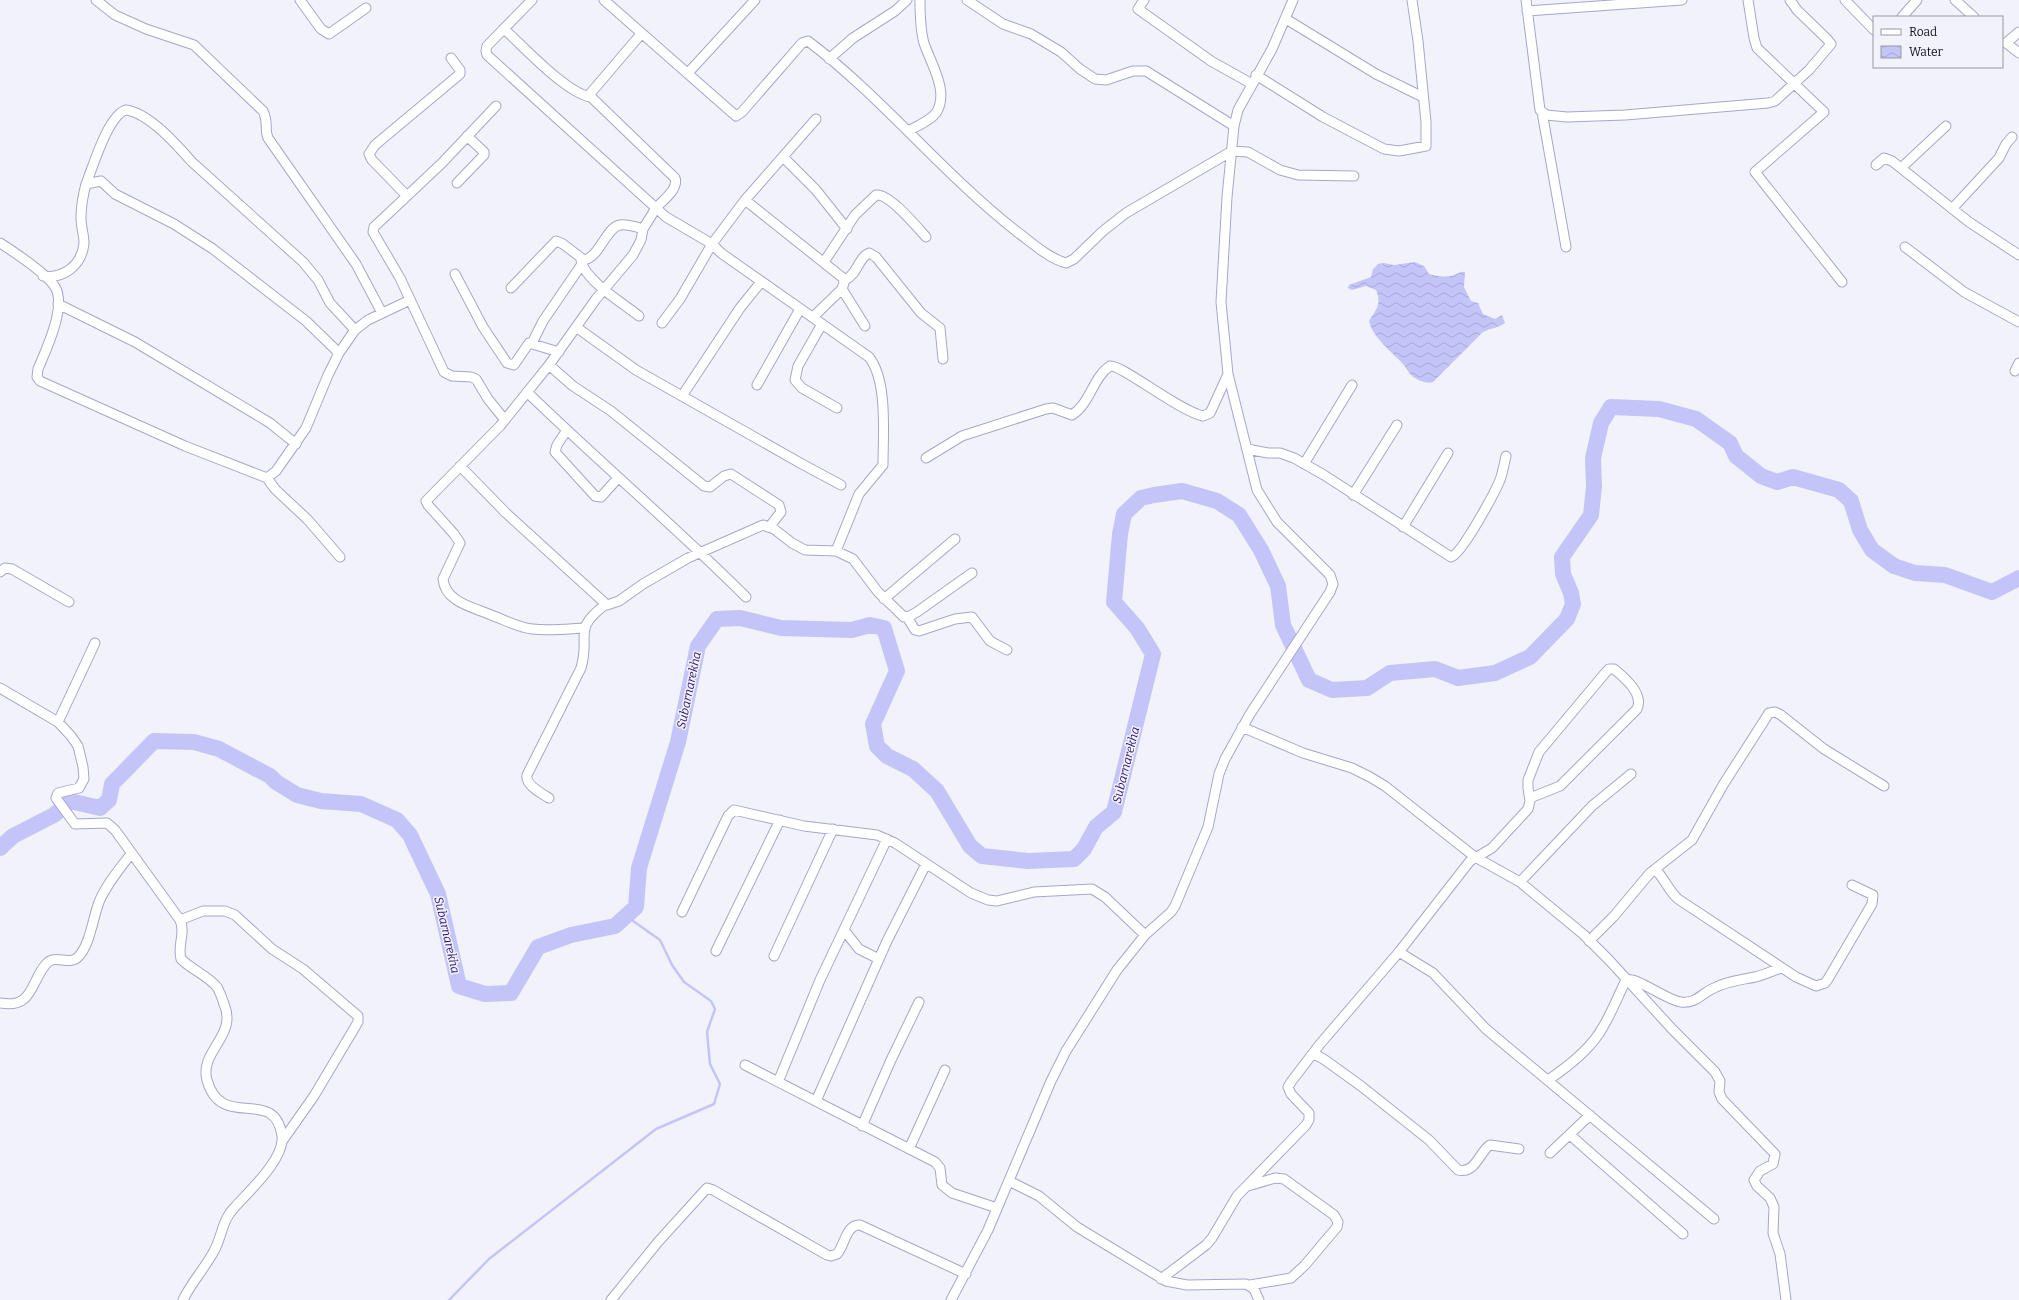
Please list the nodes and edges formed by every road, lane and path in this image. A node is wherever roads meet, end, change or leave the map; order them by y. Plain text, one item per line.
1 (96, 0) edge
2 (300, 0) edge
3 (532, 0) edge
4 (604, 0) edge
5 (755, 0) edge
6 (907, 0) edge
7 (920, 0) edge
8 (967, 0) edge
9 (1144, 0) edge
10 (1293, 0) edge
11 (1412, 0) edge
12 (1526, 0) edge
13 (1682, 0) edge
14 (1748, 0) edge
15 (1790, 0) edge
16 (1845, 0) edge
17 (1917, 0) edge
18 (1955, 0) edge
19 (366, 8) dead end
20 (1528, 11) junction
21 (1903, 16) edge
22 (1973, 16) edge
23 (1286, 18) junction
24 (504, 29) junction
25 (1873, 29) edge
26 (2019, 32) edge
27 (641, 34) junction
28 (2004, 41) edge
29 (2019, 53) edge
30 (451, 58) dead end
31 (829, 59) junction
32 (688, 73) junction
33 (1256, 75) junction
34 (1793, 83) junction
35 (1252, 84) junction
36 (590, 97) junction
37 (1424, 97) junction
38 (496, 106) dead end
39 (1542, 112) junction
40 (816, 119) dead end
41 (1234, 126) junction
42 (1946, 126) dead end
43 (908, 131) junction
44 (467, 136) junction
45 (2012, 137) dead end
46 (1232, 151) junction
47 (784, 158) junction
48 (1876, 165) dead end
49 (1901, 168) junction
50 (1354, 176) dead end
51 (457, 183) dead end
52 (86, 184) junction
53 (406, 196) junction
54 (745, 200) junction
55 (656, 208) junction
56 (1952, 209) junction
57 (643, 229) junction
58 (847, 229) junction
59 (926, 236) dead end
60 (0, 243) edge
61 (712, 244) junction
62 (1566, 247) dead end
63 (1905, 247) dead end
64 (2019, 255) edge
65 (581, 262) junction
66 (824, 262) junction
67 (455, 274) dead end
68 (43, 276) junction
69 (761, 282) junction
70 (1842, 282) dead end
71 (843, 285) junction
72 (511, 288) dead end
73 (605, 290) junction
74 (410, 300) junction
75 (58, 304) junction
76 (800, 309) junction
77 (382, 312) junction
78 (639, 316) dead end
79 (813, 317) junction
80 (2019, 322) edge
81 (662, 323) dead end
82 (822, 324) junction
83 (865, 326) dead end
84 (576, 327) junction
85 (355, 330) junction
86 (532, 343) junction
87 (559, 352) junction
88 (339, 353) junction
89 (943, 359) dead end
90 (549, 365) junction
91 (1228, 374) junction
92 (757, 385) dead end
93 (1352, 385) dead end
94 (527, 392) junction
95 (682, 396) junction
96 (837, 408) dead end
97 (505, 420) junction
98 (1397, 425) dead end
99 (567, 430) junction
100 (296, 444) junction
101 (1247, 449) junction
102 (1448, 453) dead end
103 (1506, 456) dead end
104 (926, 458) dead end
105 (1304, 464) junction
106 (460, 466) junction
107 (267, 478) junction
108 (618, 478) junction
109 (841, 484) dead end
110 (1353, 495) junction
111 (770, 526) junction
112 (1403, 527) junction
113 (955, 539) dead end
114 (836, 551) junction
115 (701, 552) junction
116 (340, 557) dead end
117 (0, 572) edge
118 (972, 573) dead end
119 (746, 597) dead end
120 (884, 599) junction
121 (69, 602) dead end
122 (606, 604) junction
123 (907, 617) junction
124 (584, 628) junction
125 (95, 643) dead end
126 (1007, 650) dead end
127 (0, 688) edge
128 (58, 722) junction
129 (1242, 727) junction
130 (1631, 774) dead end
131 (1884, 786) dead end
132 (549, 798) dead end
133 (1530, 798) junction
134 (780, 820) junction
135 (833, 829) junction
136 (887, 838) junction
137 (131, 854) junction
138 (1475, 857) junction
139 (926, 864) junction
140 (1655, 870) junction
141 (1520, 882) junction
142 (1852, 885) dead end
143 (682, 912) dead end
144 (180, 920) junction
145 (844, 930) junction
146 (1145, 935) junction
147 (1589, 941) junction
148 (716, 951) dead end
149 (1399, 952) junction
150 (774, 956) dead end
151 (879, 959) junction
152 (1781, 968) junction
153 (1626, 980) junction
154 (919, 1002) dead end
155 (0, 1003) edge
156 (1313, 1053) junction
157 (745, 1065) dead end
158 (945, 1070) dead end
159 (1548, 1080) junction
160 (778, 1082) junction
161 (816, 1101) junction
162 (1590, 1115) junction
163 (862, 1126) junction
164 (1570, 1135) junction
165 (282, 1140) junction
166 (909, 1149) junction
167 (1519, 1149) dead end
168 (1550, 1153) dead end
169 (1009, 1181) junction
170 (1247, 1186) junction
171 (997, 1208) junction
172 (1714, 1219) dead end
173 (1683, 1234) dead end
174 (966, 1274) junction
175 (1161, 1279) junction
176 (1250, 1285) junction
177 (183, 1300) edge
178 (611, 1300) edge
179 (951, 1300) edge
180 (1259, 1300) edge
181 (1786, 1300) edge

1 - 77 street
2 - 19 street
3 - 24 street
4 - 27 street
5 - 32 street
6 - 31 street
7 - 43 street
8 - 41 street
9 - 35 street
10 - 23 street
11 - 37 street
12 - 20 street
13 - 20 street
14 - 34 street
15 - 34 street
16 - 25 street
17 - 21 street
18 - 22 street
20 - 39 street
23 - 33 street
23 - 37 street
24 - 36 street
24 - 55 street
26 - 28 street
27 - 32 street
27 - 36 street
28 - 29 street
30 - 53 street
31 - 32 street
31 - 43 street
33 - 35 street
33 - 37 street
34 - 39 street
34 - 70 street
35 - 41 street
36 - 55 street
38 - 44 street
39 - 62 street
40 - 47 street
41 - 46 street
42 - 49 street
43 - 46 street
44 - 51 street
44 - 53 street
45 - 56 street
46 - 50 street
46 - 91 street
47 - 54 street
47 - 58 street
48 - 49 street
49 - 56 street
52 - 68 street
52 - 85 street
52 - 88 street
53 - 74 street
54 - 61 street
54 - 66 street
55 - 57 street
55 - 61 street
56 - 64 street
57 - 65 street
57 - 73 street
58 - 59 street
58 - 66 street
60 - 68 street
61 - 69 street
61 - 81 street
63 - 80 street
65 - 72 street
65 - 73 street
65 - 86 street
66 - 71 street
67 - 86 street
68 - 75 street
69 - 76 street
69 - 95 street
71 - 79 street
71 - 83 street
71 - 89 street
73 - 78 street
73 - 84 street
74 - 77 street
74 - 97 street
75 - 100 street
75 - 107 street
76 - 79 street
76 - 92 street
77 - 85 street
79 - 82 street
82 - 96 street
82 - 114 street
84 - 87 street
84 - 95 street
85 - 88 street
86 - 87 street
87 - 90 street
88 - 100 street
90 - 94 street
90 - 111 street
91 - 101 street
91 - 104 street
93 - 105 street
94 - 97 street
94 - 99 street
95 - 109 street
97 - 106 street
98 - 110 street
99 - 108 street
99 - 108 street
100 - 107 street
101 - 105 street
101 - 129 street
102 - 112 street
103 - 112 street
105 - 110 street
106 - 122 street
106 - 124 street
107 - 116 street
108 - 115 street
110 - 112 street
111 - 114 street
111 - 115 street
113 - 120 street
114 - 120 street
115 - 119 street
115 - 122 street
117 - 121 street
118 - 123 street
120 - 123 street
122 - 124 street
123 - 126 street
124 - 132 street
125 - 128 street
127 - 128 street
128 - 137 street
129 - 138 street
129 - 146 street
130 - 141 street
131 - 140 street
133 - 133 street
133 - 138 street
134 - 135 street
134 - 143 street
134 - 148 street
135 - 136 street
135 - 150 street
136 - 139 street
136 - 145 street
137 - 144 street
137 - 155 street
138 - 141 street
138 - 149 street
139 - 146 street
139 - 151 street
140 - 147 street
140 - 152 street
141 - 147 street
142 - 152 street
144 - 165 street
144 - 165 street
145 - 151 street
145 - 160 street
146 - 169 street
147 - 153 street
149 - 156 street
149 - 159 street
151 - 161 street
152 - 153 street
153 - 159 street
153 - 181 street
154 - 163 street
156 - 167 street
156 - 170 street
157 - 160 street
158 - 166 street
159 - 162 street
160 - 161 street
161 - 163 street
162 - 164 street
162 - 172 street
163 - 166 street
164 - 168 street
164 - 173 street
165 - 177 street
166 - 171 street
169 - 171 street
169 - 175 street
170 - 175 street
170 - 176 street
171 - 174 street
174 - 178 street
174 - 179 street
175 - 176 street
176 - 180 street

